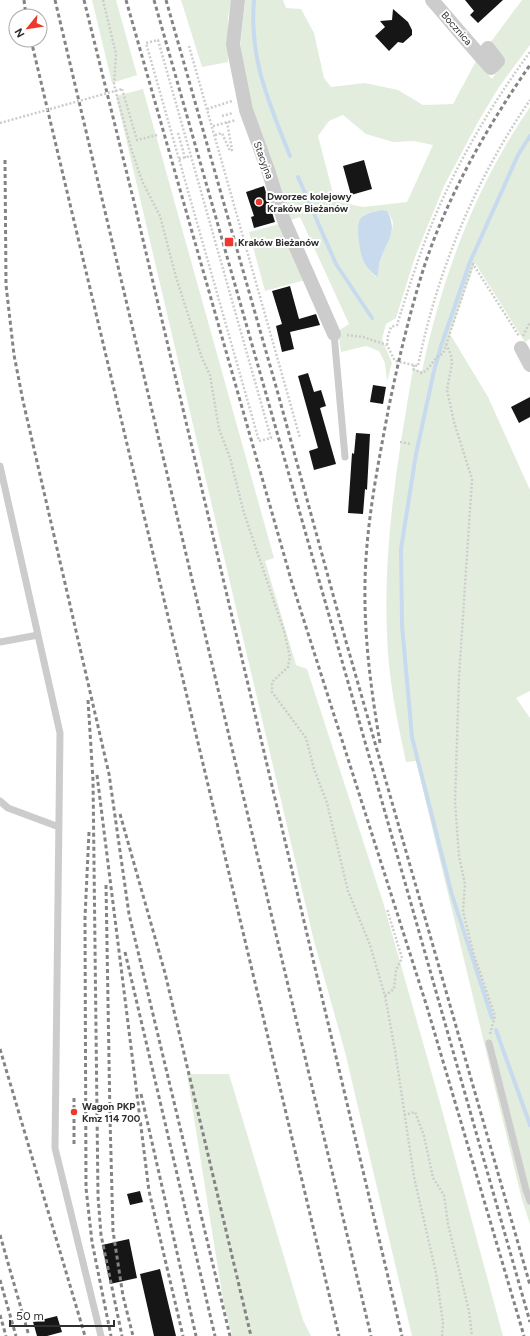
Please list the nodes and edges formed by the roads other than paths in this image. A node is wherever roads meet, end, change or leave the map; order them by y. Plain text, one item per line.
1 (238, 0) edge
2 (432, 0) edge
3 (481, 57) dead end
4 (334, 334) joint
5 (521, 348) dead end
6 (530, 365) edge
7 (345, 457) dead end
8 (0, 466) edge
9 (38, 635) junction
10 (1, 644) edge
11 (0, 801) edge
12 (59, 827) junction
13 (489, 1043) road end
14 (530, 1201) edge
15 (101, 1336) edge

1 - 4 street, Stacyjna
2 - 3 street, Bocznica
4 - 7 lane
5 - 6 street
8 - 9 lane
9 - 10 lane
9 - 12 lane
11 - 12 lane
12 - 15 lane
13 - 14 lane

